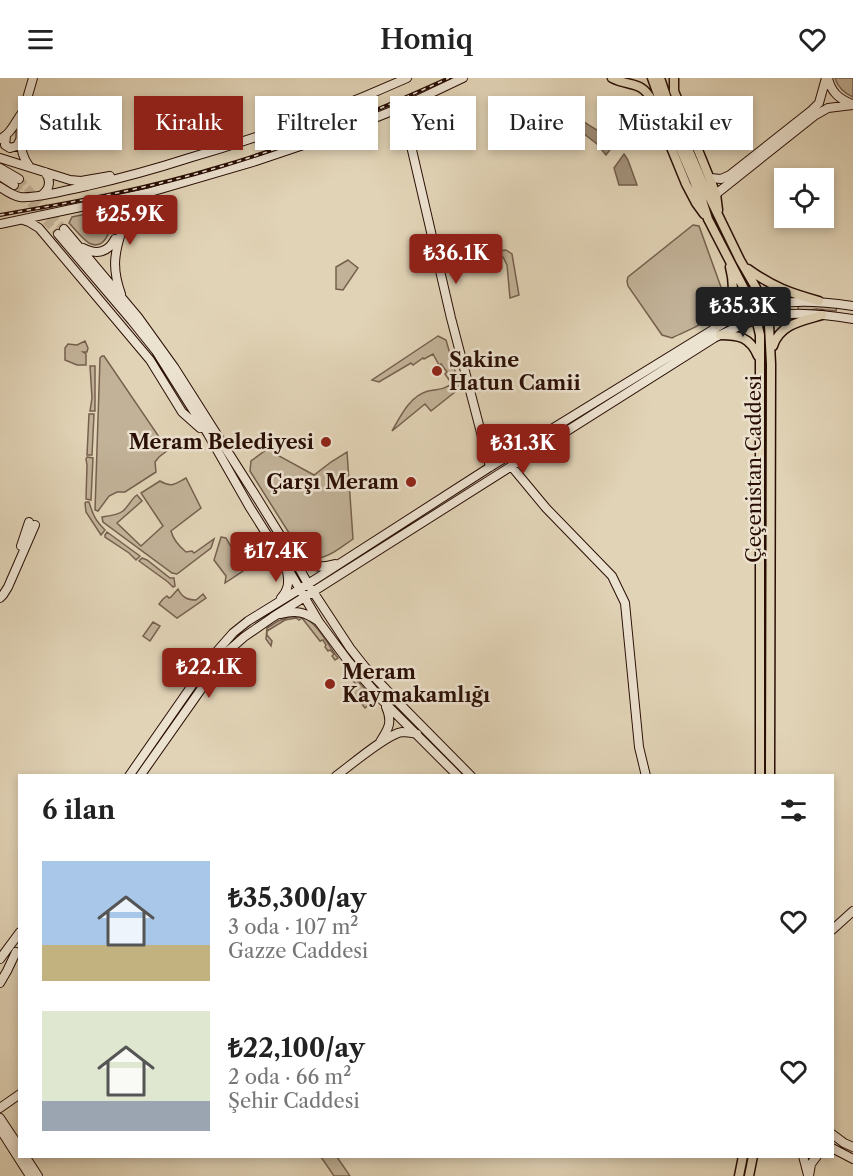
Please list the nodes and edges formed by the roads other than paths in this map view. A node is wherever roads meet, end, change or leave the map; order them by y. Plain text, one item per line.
1 (33, 78) edge
2 (407, 78) edge
3 (463, 78) edge
4 (612, 78) edge
5 (652, 78) edge
6 (660, 78) edge
7 (674, 78) edge
8 (827, 78) edge
9 (28, 96) edge
10 (425, 96) edge
11 (853, 105) edge
12 (390, 112) edge
13 (18, 118) edge
14 (3, 138) edge
15 (18, 144) edge
16 (22, 150) edge
17 (412, 150) edge
18 (0, 158) edge
19 (30, 166) junction
20 (0, 168) edge
21 (153, 169) junction
22 (45, 172) junction
23 (0, 176) edge
24 (710, 178) junction
25 (0, 187) edge
26 (147, 194) junction
27 (716, 194) junction
28 (41, 195) junction
29 (108, 202) junction
30 (708, 219) junction
31 (720, 219) junction
32 (21, 220) junction
33 (0, 224) edge
34 (78, 244) junction
35 (726, 252) junction
36 (743, 266) junction
37 (124, 300) junction
38 (819, 301) junction
39 (853, 306) edge
40 (764, 307) junction
41 (754, 310) junction
42 (822, 315) junction
43 (767, 318) junction
44 (757, 320) junction
45 (853, 320) edge
46 (719, 331) junction
47 (771, 361) junction
48 (760, 365) junction
49 (208, 434) junction
50 (490, 467) junction
51 (512, 467) junction
52 (288, 548) junction
53 (347, 558) junction
54 (285, 563) junction
55 (310, 588) junction
56 (0, 592) edge
57 (302, 593) junction
58 (0, 598) edge
59 (276, 604) junction
60 (273, 617) junction
61 (319, 622) junction
62 (382, 700) junction
63 (417, 734) junction
64 (379, 744) junction
65 (130, 774) edge
66 (142, 774) edge
67 (339, 774) edge
68 (456, 774) edge
69 (469, 774) edge
70 (646, 774) edge
71 (760, 774) edge
72 (770, 774) edge
73 (853, 911) edge
74 (834, 928) edge
75 (15, 948) edge
76 (0, 953) edge
77 (0, 959) edge
78 (0, 973) edge
79 (0, 982) edge
80 (18, 1095) edge
81 (0, 1108) edge
82 (0, 1118) edge
83 (0, 1129) edge
84 (834, 1136) edge
85 (18, 1145) edge
86 (853, 1147) edge
87 (835, 1151) edge
88 (18, 1157) edge
89 (19, 1158) edge
90 (26, 1158) edge
91 (743, 1158) edge
92 (753, 1158) edge
93 (804, 1158) edge
94 (815, 1158) edge
95 (853, 1159) edge
96 (30, 1176) edge
97 (38, 1176) edge
98 (739, 1176) edge
99 (749, 1176) edge
100 (808, 1176) edge

1 - 9 main road
2 - 21 main road
3 - 10 main road
4 - 30 main road
5 - 30 main road, Çeçenistan Caddesi
6 - 31 main road, Çeçenistan Caddesi
7 - 24 main road
8 - 11 main road
8 - 24 main road
11 - 27 main road
12 - 26 main road
13 - 14 main road
14 - 15 main road
16 - 19 main road
17 - 50 main road
18 - 19 main road
19 - 22 main road
20 - 23 main road
21 - 22 main road
21 - 28 main road
22 - 28 main road
24 - 27 main road
25 - 28 main road
26 - 29 main road
26 - 37 main road
27 - 31 main road
29 - 32 main road
29 - 34 main road
30 - 35 main road, Çeçenistan Caddesi
31 - 36 main road, Çeçenistan Caddesi
32 - 33 main road
32 - 49 main road
34 - 37 main road
34 - 49 main road
35 - 41 main road, Çeçenistan Caddesi
35 - 46 main road
36 - 38 main road
36 - 40 main road, Çeçenistan Caddesi
37 - 52 main road
38 - 39 main road
38 - 40 main road
40 - 41 main road
40 - 43 main road, Çeçenistan Caddesi
41 - 44 main road, Çeçenistan Caddesi
41 - 46 main road
42 - 43 main road
42 - 45 main road
42 - 47 main road
43 - 44 main road
43 - 47 main road, Çeçenistan Caddesi
44 - 46 main road
44 - 48 main road, Çeçenistan Caddesi
46 - 48 main road
46 - 50 main road
46 - 51 main road
47 - 72 main road, Çeçenistan Caddesi
48 - 71 main road, Çeçenistan Caddesi
49 - 54 main road
50 - 53 main road
51 - 55 main road
51 - 70 main road
52 - 53 main road
52 - 55 main road
53 - 55 main road
54 - 57 main road
54 - 59 main road
55 - 57 main road
55 - 69 main road
56 - 58 main road
57 - 59 main road
57 - 60 main road
57 - 61 main road
59 - 65 main road
60 - 61 main road
60 - 66 main road
61 - 62 main road
62 - 63 main road
62 - 64 main road
63 - 64 main road
63 - 68 main road
64 - 67 main road
73 - 74 main road
75 - 76 main road
75 - 77 main road
75 - 78 main road
75 - 79 main road
80 - 81 main road
82 - 85 main road
83 - 88 main road
84 - 86 main road
87 - 95 main road
89 - 96 main road
90 - 97 main road
91 - 98 main road
92 - 99 main road
93 - 100 main road
94 - 100 main road

